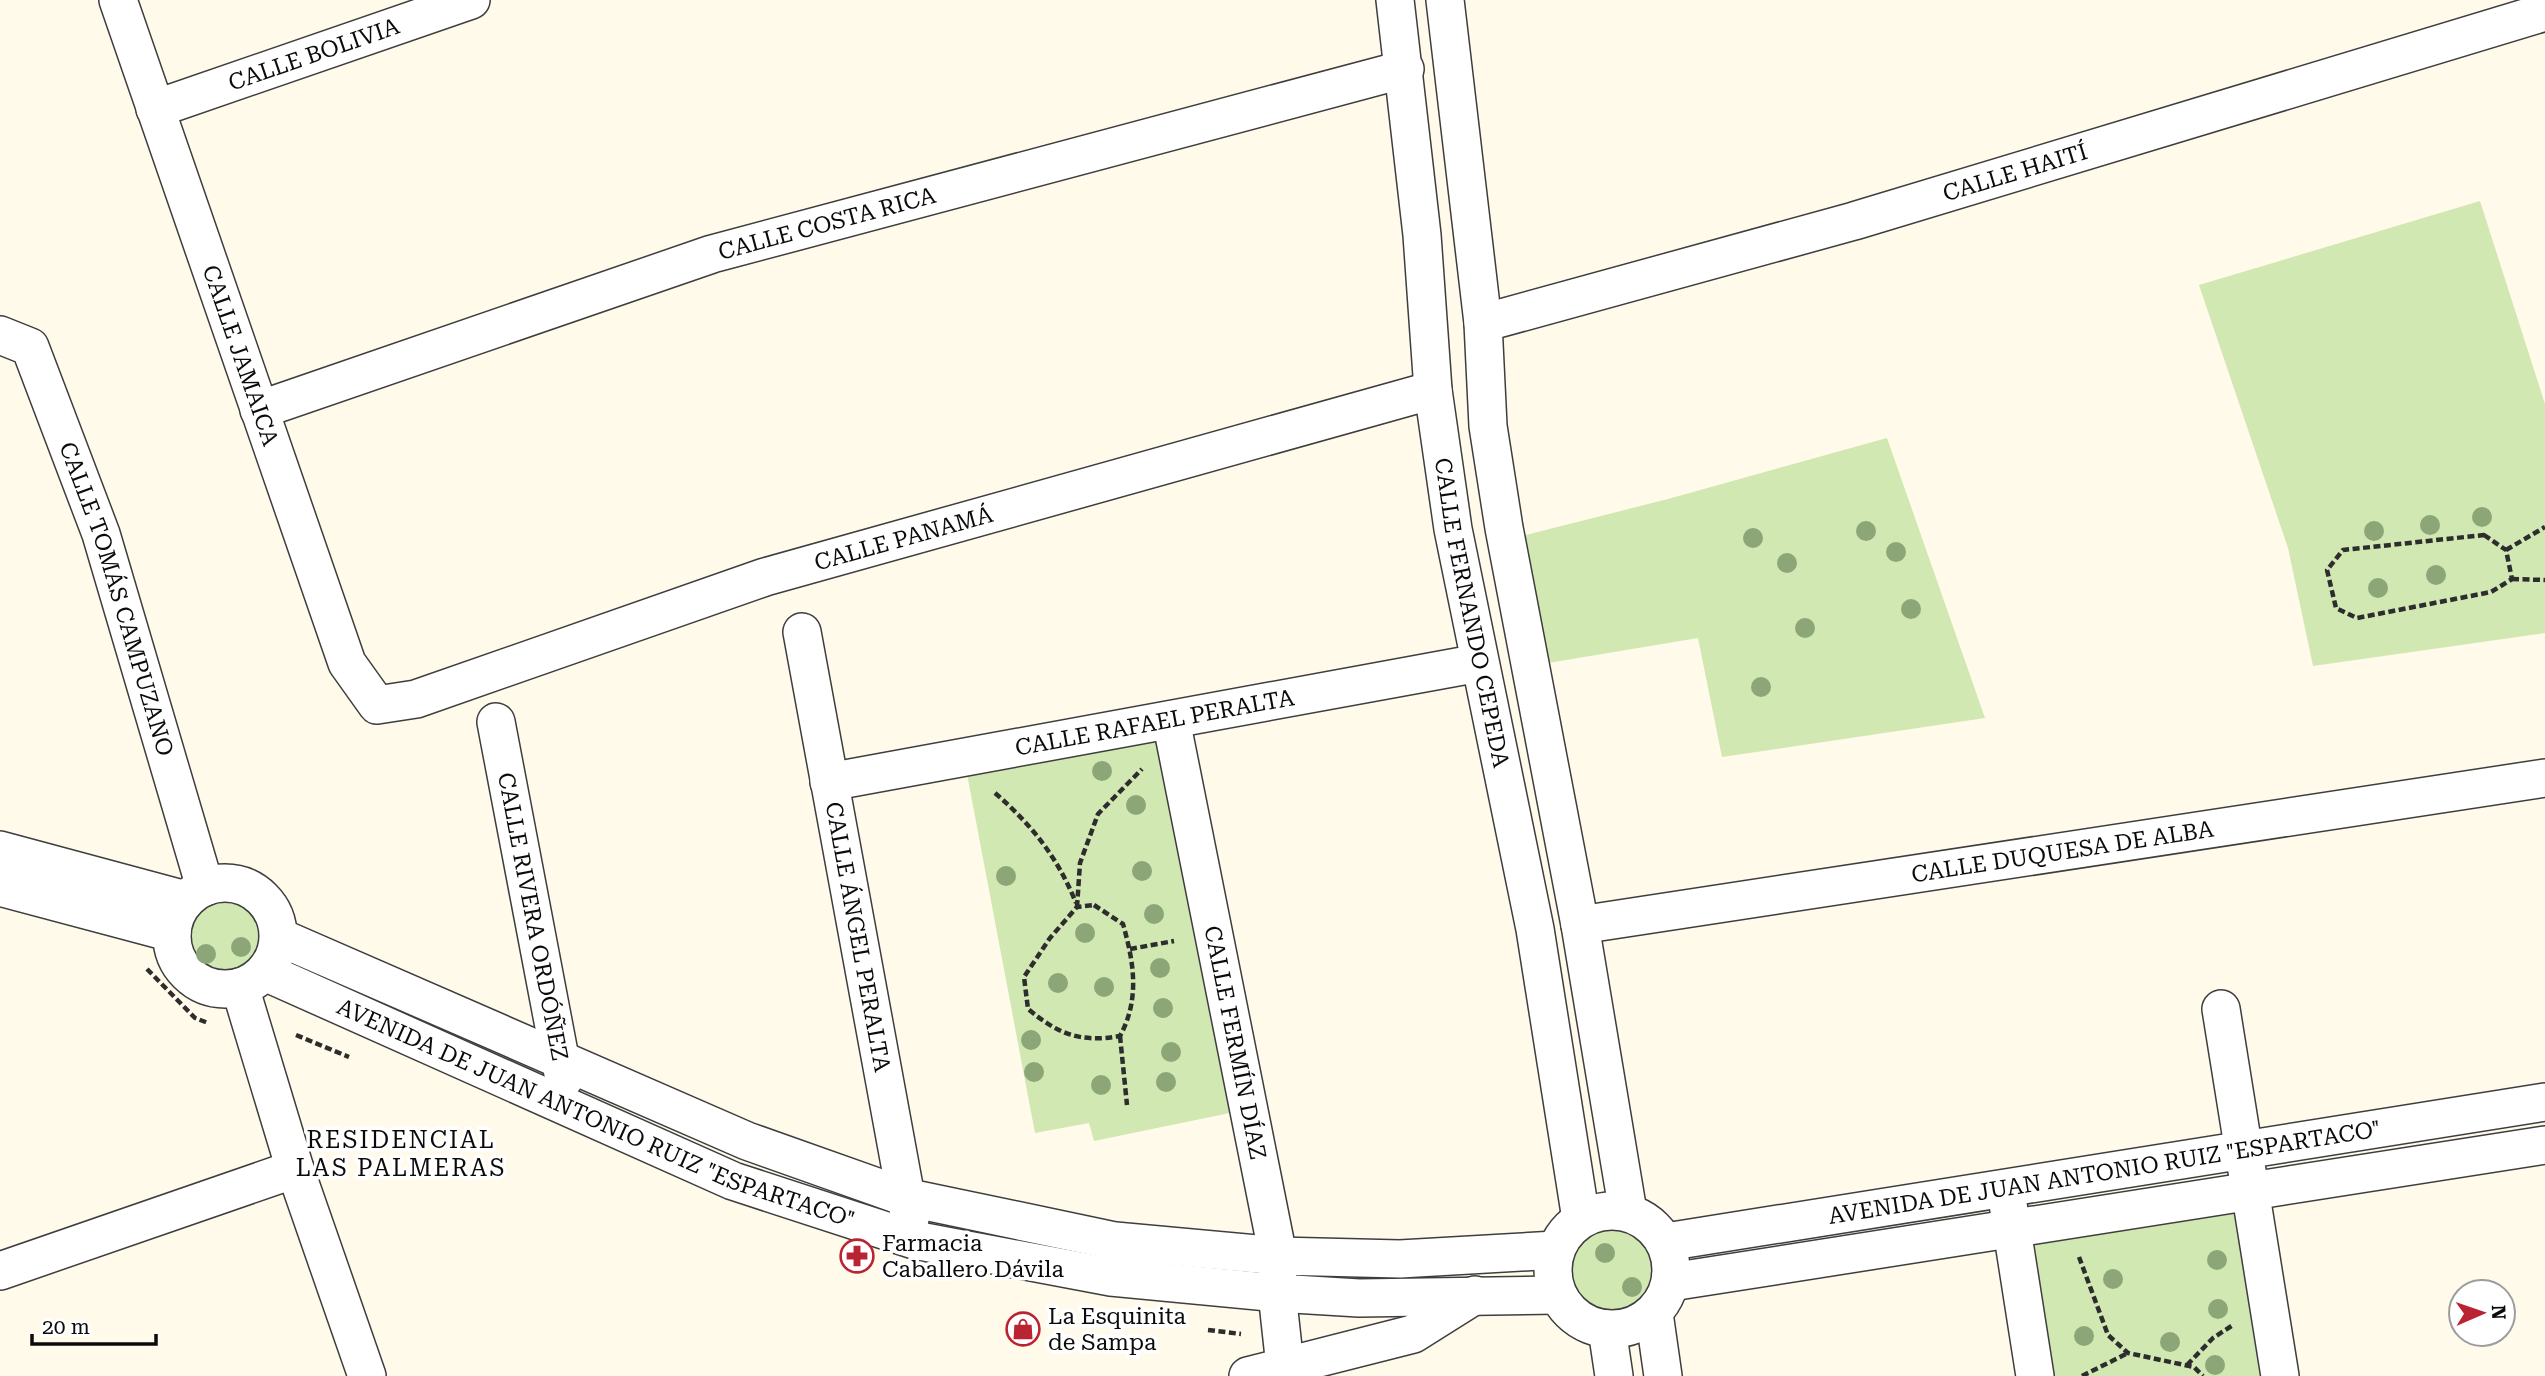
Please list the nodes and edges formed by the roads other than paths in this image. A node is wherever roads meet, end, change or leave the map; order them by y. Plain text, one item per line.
1 (118, 0) edge
2 (471, 0) edge
3 (1395, 0) edge
4 (1445, 0) edge
5 (2545, 12) edge
6 (1405, 69) junction
7 (155, 108) junction
8 (1483, 323) junction
9 (0, 335) edge
10 (1433, 390) junction
11 (260, 410) junction
12 (802, 632) dead end
13 (1479, 663) junction
14 (377, 705) joint
15 (496, 722) dead end
16 (1174, 735) junction
17 (2545, 778) edge
18 (829, 782) junction
19 (0, 850) edge
20 (0, 887) edge
21 (195, 893) junction
22 (1580, 925) junction
23 (172, 933) junction
24 (279, 937) junction
25 (253, 979) junction
26 (2221, 1009) dead end
27 (561, 1061) junction
28 (2545, 1101) edge
29 (569, 1110) junction
30 (2545, 1145) edge
31 (2243, 1148) junction
32 (295, 1169) junction
33 (2005, 1188) junction
34 (2250, 1191) junction
35 (905, 1197) junction
36 (1628, 1212) junction
37 (1581, 1219) junction
38 (2011, 1227) junction
39 (914, 1240) junction
40 (1666, 1242) junction
41 (1556, 1250) junction
42 (1278, 1256) junction
43 (0, 1271) edge
44 (1277, 1293) junction
45 (1476, 1294) junction
46 (1559, 1295) junction
47 (1662, 1298) junction
48 (1607, 1329) junction
49 (1284, 1353) junction
50 (367, 1376) edge
51 (1248, 1376) edge
52 (1614, 1376) edge
53 (1663, 1376) edge
54 (2035, 1376) edge
55 (2280, 1376) edge

1 - 7 street, CALLE JAMAICA
2 - 7 street, CALLE BOLIVIA
3 - 6 street, CALLE FERNANDO CEPEDA
4 - 8 street, CALLE FERNANDO CEPEDA
5 - 8 street, CALLE HAITÍ
6 - 10 street, CALLE FERNANDO CEPEDA
6 - 11 street, CALLE COSTA RICA
7 - 11 street, CALLE JAMAICA
8 - 22 street, CALLE FERNANDO CEPEDA
9 - 21 street, CALLE TOMÁS CAMPUZANO
10 - 13 street, CALLE FERNANDO CEPEDA
10 - 14 street, CALLE PANAMÁ
11 - 14 street, CALLE JAMAICA
12 - 18 street, CALLE ÁNGEL PERALTA
13 - 16 street, CALLE RAFAEL PERALTA
13 - 37 street, CALLE FERNANDO CEPEDA
15 - 27 street, CALLE RIVERA ORDÓÑEZ
16 - 18 street, CALLE RAFAEL PERALTA
16 - 42 street, CALLE FERMÍN DÍAZ
17 - 22 street, CALLE DUQUESA DE ALBA
18 - 35 street, CALLE ÁNGEL PERALTA
19 - 21 street
20 - 23 street
21 - 23 street
21 - 24 street
22 - 36 street, CALLE FERNANDO CEPEDA
23 - 25 street
24 - 25 street
24 - 27 street, AVENIDA DE JUAN ANTONIO RUIZ "ESPARTACO"
25 - 29 street, AVENIDA DE JUAN ANTONIO RUIZ "ESPARTACO"
25 - 32 street
26 - 31 street
27 - 29 street, CALLE RIVERA ORDÓÑEZ
27 - 35 street, AVENIDA DE JUAN ANTONIO RUIZ "ESPARTACO"
28 - 31 street, AVENIDA DE JUAN ANTONIO RUIZ "ESPARTACO"
29 - 39 street, AVENIDA DE JUAN ANTONIO RUIZ "ESPARTACO"
30 - 34 street, AVENIDA DE JUAN ANTONIO RUIZ "ESPARTACO"
31 - 33 street, AVENIDA DE JUAN ANTONIO RUIZ "ESPARTACO"
31 - 34 street
32 - 43 street
32 - 50 street
33 - 38 street
33 - 40 street, AVENIDA DE JUAN ANTONIO RUIZ "ESPARTACO"
34 - 38 street, AVENIDA DE JUAN ANTONIO RUIZ "ESPARTACO"
34 - 55 street
35 - 39 street, CALLE ÁNGEL PERALTA
35 - 42 street, AVENIDA DE JUAN ANTONIO RUIZ "ESPARTACO"
36 - 37 street
36 - 40 street
37 - 41 street
38 - 47 street, AVENIDA DE JUAN ANTONIO RUIZ "ESPARTACO"
38 - 54 street
39 - 44 street, AVENIDA DE JUAN ANTONIO RUIZ "ESPARTACO"
40 - 47 street
41 - 42 street, AVENIDA DE JUAN ANTONIO RUIZ "ESPARTACO"
41 - 46 street
42 - 44 street, CALLE FERMÍN DÍAZ
44 - 45 street, AVENIDA DE JUAN ANTONIO RUIZ "ESPARTACO"
44 - 49 street, CALLE FERMÍN DÍAZ
45 - 46 street, AVENIDA DE JUAN ANTONIO RUIZ "ESPARTACO"
45 - 49 street
46 - 48 street
47 - 48 street
47 - 53 street
48 - 52 street
49 - 51 street

